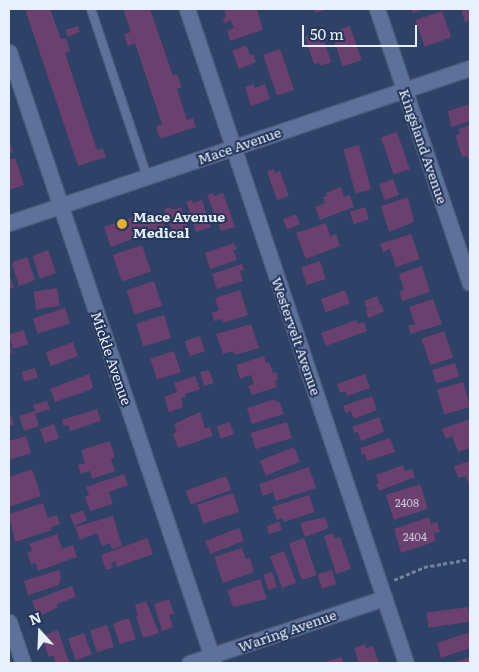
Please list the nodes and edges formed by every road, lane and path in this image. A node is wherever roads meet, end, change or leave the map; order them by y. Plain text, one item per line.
1 (91, 9) edge
2 (187, 9) edge
3 (378, 9) edge
4 (9, 52) edge
5 (470, 68) edge
6 (405, 90) junction
7 (233, 147) junction
8 (147, 176) junction
9 (60, 205) junction
10 (9, 223) edge
11 (470, 283) edge
12 (470, 559) edge
13 (394, 580) dead end
14 (384, 598) junction
15 (9, 622) edge
16 (213, 659) edge
17 (23, 663) edge
18 (189, 663) edge
19 (406, 663) edge

1 - 8 lane
2 - 7 street, Westervelt Avenue
3 - 6 street, Kingsland Avenue
4 - 9 street, Mickle Avenue
5 - 6 street, Mace Avenue
6 - 7 street, Mace Avenue
6 - 11 street, Kingsland Avenue
7 - 8 street, Mace Avenue
7 - 14 street, Westervelt Avenue
8 - 9 street, Mace Avenue
9 - 10 street, Mace Avenue
9 - 16 street, Mickle Avenue
12 - 13 path
14 - 16 street, Waring Avenue
14 - 19 street, Westervelt Avenue
15 - 17 street
16 - 18 street, Waring Avenue

